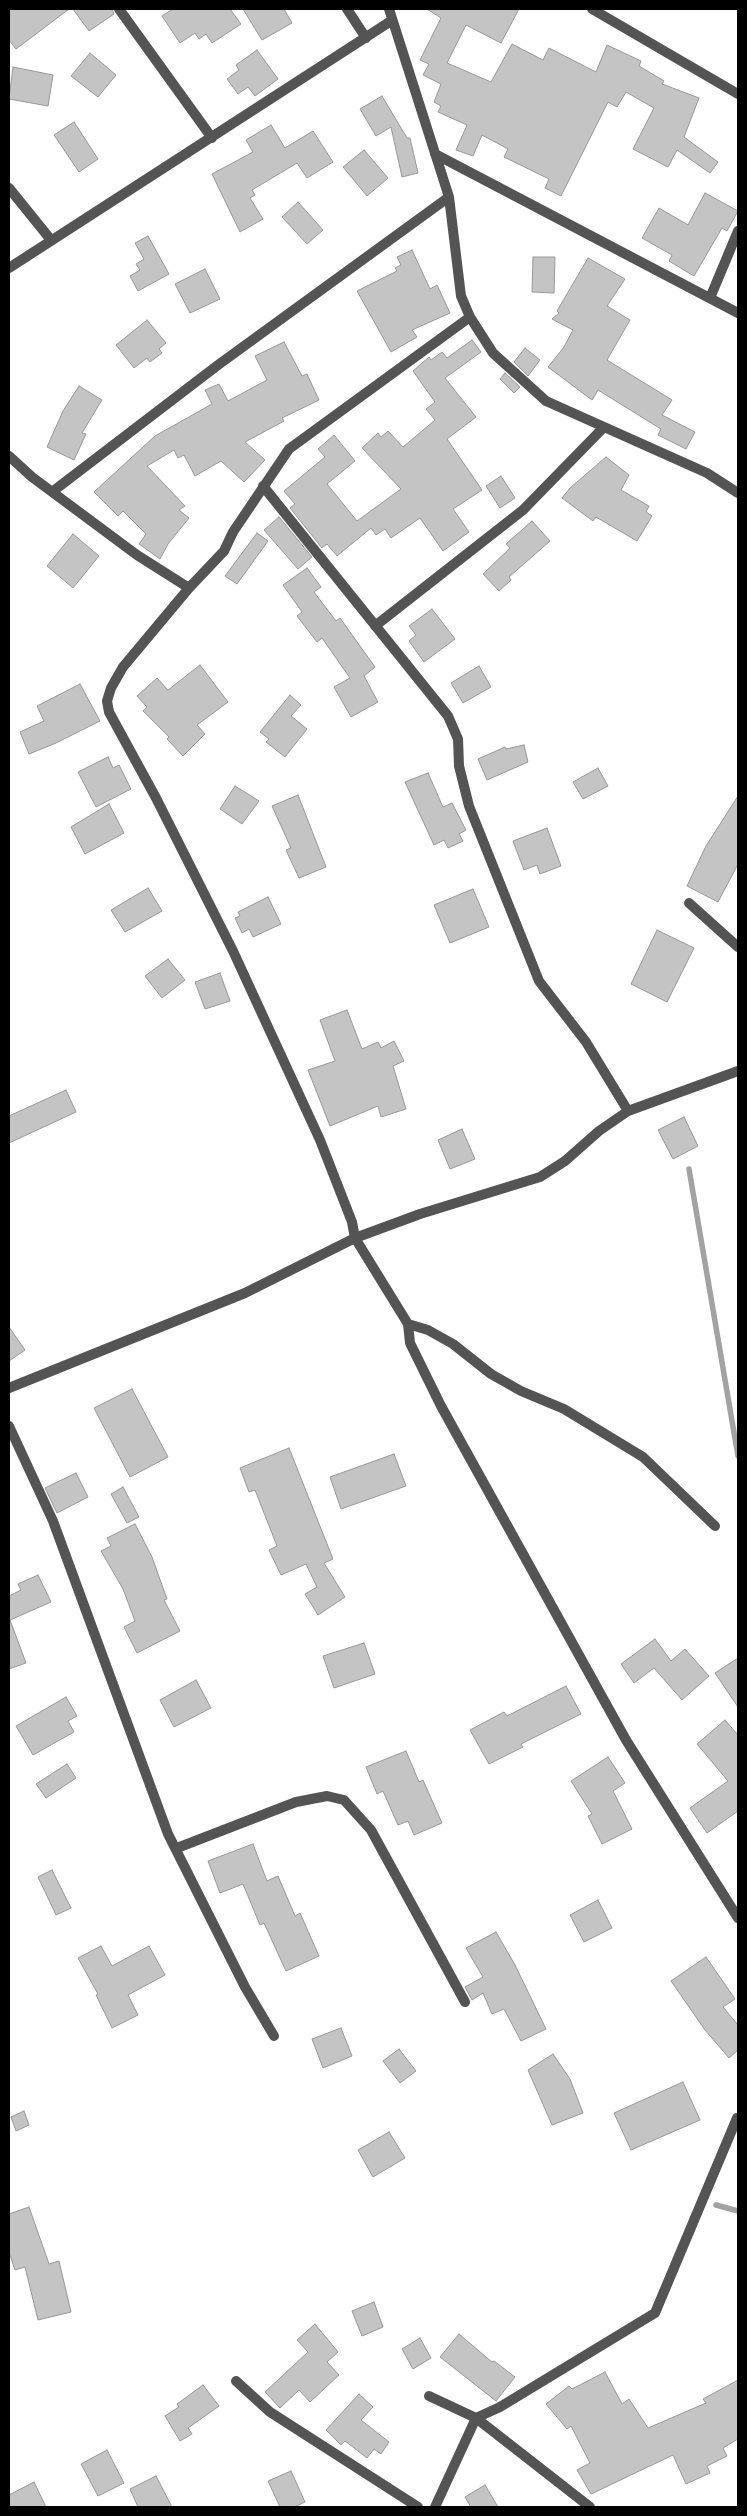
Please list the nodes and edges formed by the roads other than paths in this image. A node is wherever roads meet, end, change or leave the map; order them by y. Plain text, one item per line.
1 (119, 9) edge
2 (347, 9) edge
3 (389, 9) edge
4 (592, 9) edge
5 (391, 21) junction
6 (366, 38) junction
7 (738, 94) edge
8 (212, 138) junction
9 (435, 154) junction
10 (9, 188) edge
11 (449, 197) junction
12 (738, 231) edge
13 (51, 240) junction
14 (9, 268) edge
15 (710, 298) junction
16 (738, 313) edge
17 (470, 317) junction
18 (604, 427) junction
19 (9, 456) edge
20 (263, 486) junction
21 (52, 492) junction
22 (738, 492) edge
23 (189, 588) junction
24 (375, 626) junction
25 (689, 903) dead end
26 (738, 947) edge
27 (738, 1071) edge
28 (628, 1111) junction
29 (355, 1238) junction
30 (408, 1324) junction
31 (9, 1388) edge
32 (9, 1426) edge
33 (715, 1526) dead end
34 (177, 1848) junction
35 (738, 1918) edge
36 (465, 2002) dead end
37 (274, 2036) dead end
38 (737, 2118) dead end
39 (236, 2381) dead end
40 (429, 2396) dead end
41 (476, 2418) junction
42 (418, 2507) edge
43 (435, 2507) edge
44 (590, 2507) edge

1 - 8 street
2 - 6 street
3 - 5 street
4 - 7 street
5 - 6 street
5 - 9 street
6 - 8 street
8 - 13 street
9 - 11 street
9 - 15 street
10 - 13 street
11 - 17 street
11 - 21 street
12 - 15 street
13 - 14 street
15 - 16 street
17 - 18 street
17 - 20 street
18 - 22 street
18 - 24 street
19 - 21 street
20 - 23 street
20 - 24 street
21 - 23 street
23 - 29 street
24 - 28 street
25 - 26 street
27 - 28 street
28 - 29 street
29 - 30 street
29 - 31 street
30 - 33 street
30 - 35 street
32 - 34 street
34 - 36 street
34 - 37 street
38 - 41 street
39 - 42 street
40 - 41 street
41 - 43 street
41 - 44 street

